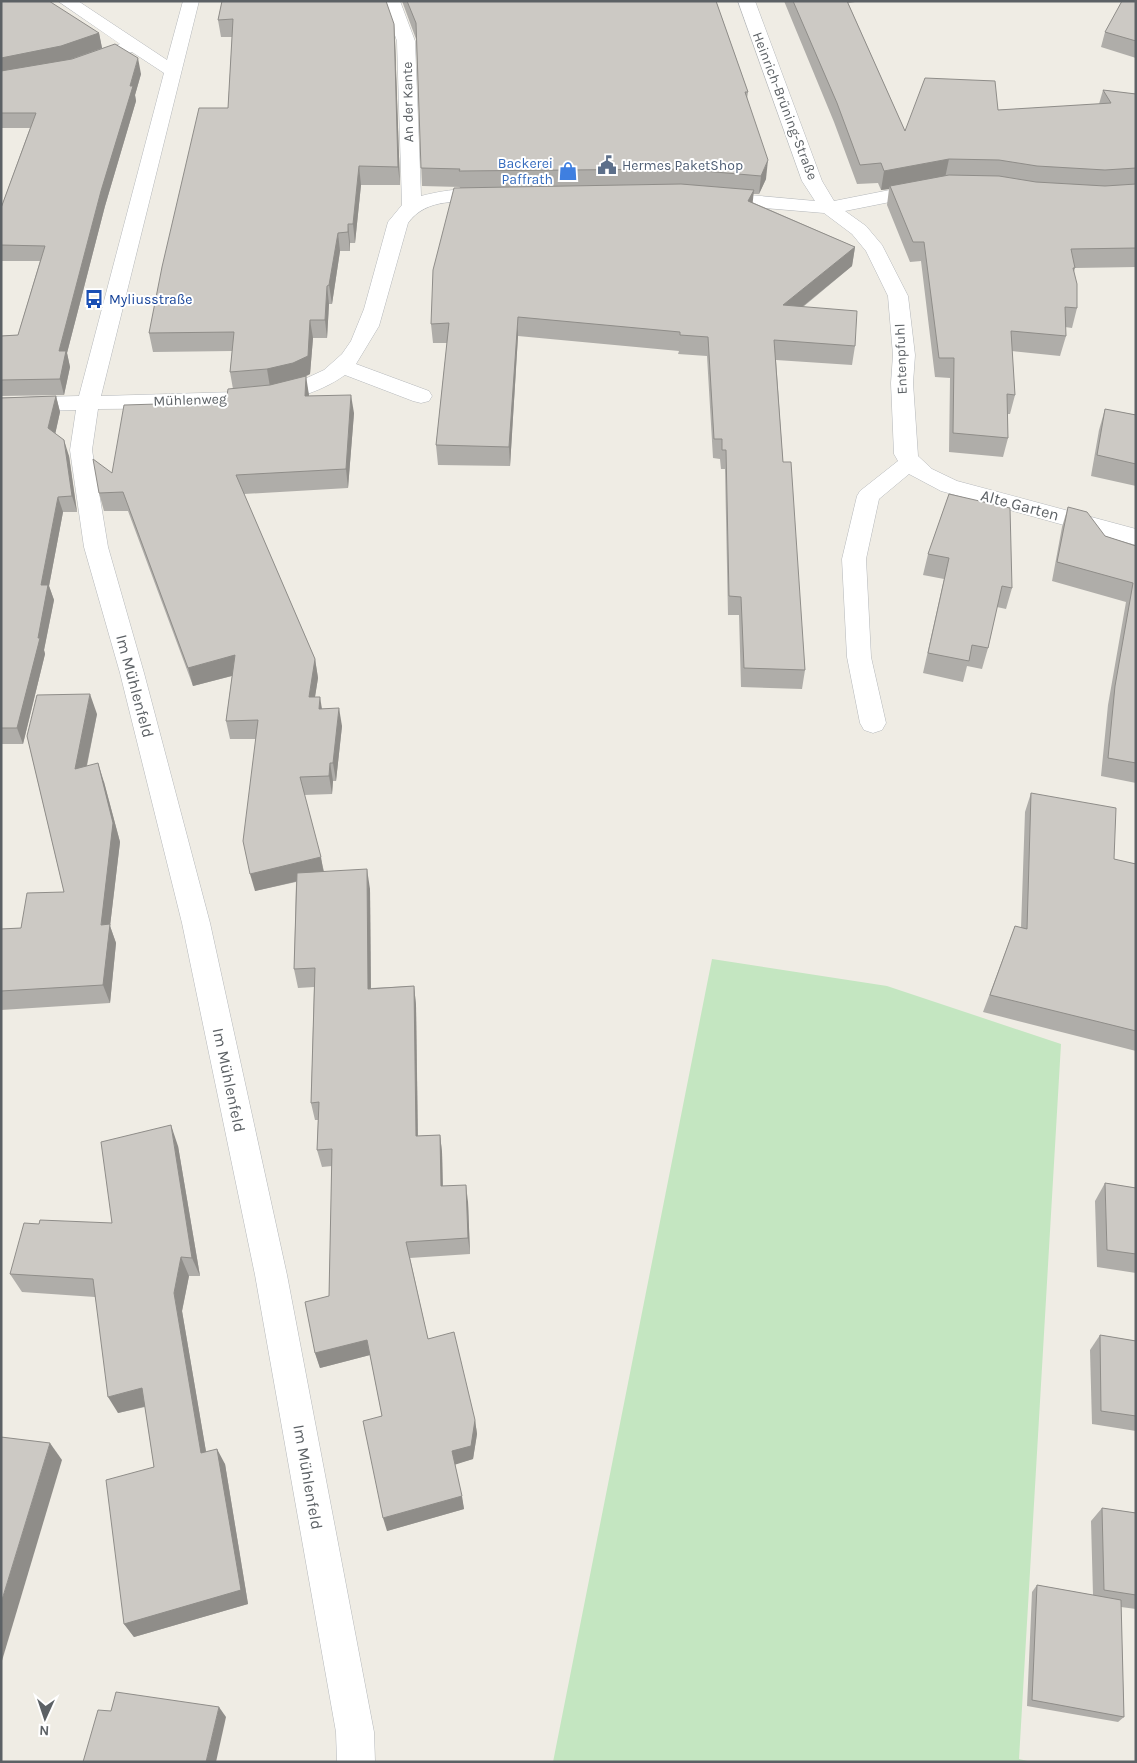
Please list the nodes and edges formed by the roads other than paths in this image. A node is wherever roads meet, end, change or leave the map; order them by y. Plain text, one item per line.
1 (66, 1) edge
2 (191, 1) edge
3 (391, 1) edge
4 (746, 1) edge
5 (135, 45) junction
6 (69, 68) edge
7 (174, 72) junction
8 (945, 186) edge
9 (502, 196) edge
10 (700, 197) edge
11 (412, 205) junction
12 (829, 208) junction
13 (342, 366) junction
14 (421, 396) dead end
15 (88, 403) junction
16 (1, 405) edge
17 (909, 463) junction
18 (1136, 537) edge
19 (872, 723) dead end
20 (356, 1762) edge

1 - 5 street
2 - 7 street
3 - 11 street, An der Kante
4 - 12 street, Heinrich-Brüning-Straße
5 - 6 street
5 - 7 street
7 - 15 street
8 - 12 street
9 - 11 street
10 - 12 street
11 - 13 street, Mühlenweg
12 - 17 street, Entenpfuhl
13 - 14 street
13 - 15 street, Mühlenweg
15 - 16 street, Mühlenweg
15 - 20 street, Im Mühlenfeld
17 - 18 street, Alte Garten
17 - 19 street

